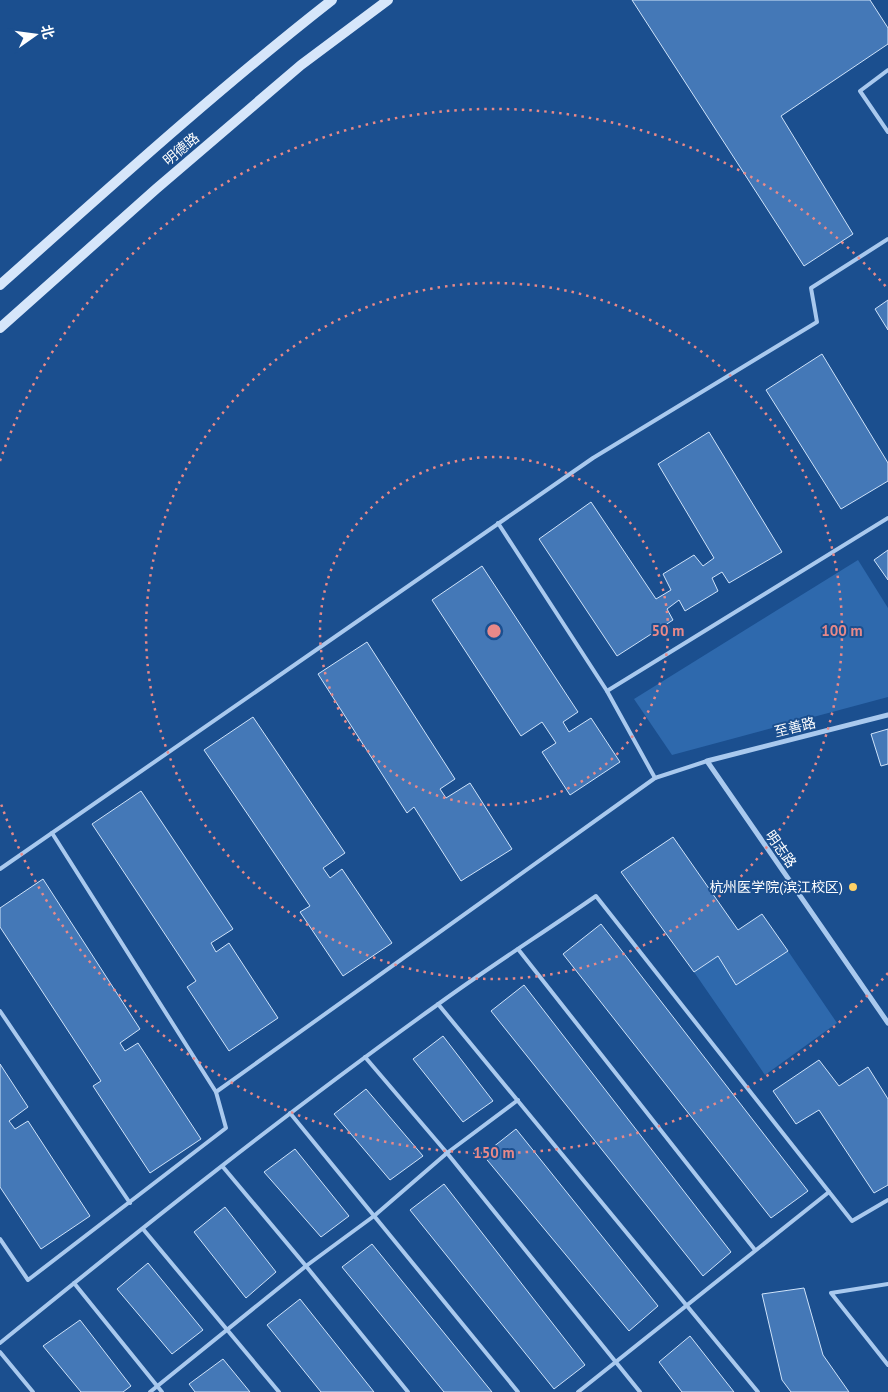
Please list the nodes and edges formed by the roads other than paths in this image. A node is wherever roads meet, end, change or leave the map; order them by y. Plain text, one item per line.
1 (332, 0) edge
2 (388, 0) edge
3 (888, 70) edge
4 (888, 132) edge
5 (888, 239) edge
6 (0, 285) edge
7 (0, 328) edge
8 (888, 518) edge
9 (498, 523) junction
10 (607, 692) junction
11 (888, 715) edge
12 (707, 761) junction
13 (655, 778) junction
14 (52, 833) junction
15 (0, 869) edge
16 (518, 949) junction
17 (438, 1004) junction
18 (0, 1011) edge
19 (888, 1023) edge
20 (365, 1057) junction
21 (216, 1092) junction
22 (518, 1100) junction
23 (290, 1113) junction
24 (447, 1154) junction
25 (223, 1166) junction
26 (829, 1192) junction
27 (888, 1200) edge
28 (130, 1202) junction
29 (374, 1216) junction
30 (143, 1229) junction
31 (0, 1239) edge
32 (756, 1250) junction
33 (306, 1266) junction
34 (74, 1283) junction
35 (888, 1284) edge
36 (686, 1305) junction
37 (228, 1330) junction
38 (0, 1343) edge
39 (0, 1352) edge
40 (615, 1361) junction
41 (888, 1365) edge
42 (157, 1386) junction
43 (33, 1392) edge
44 (150, 1392) edge
45 (162, 1392) edge
46 (279, 1392) edge
47 (408, 1392) edge
48 (518, 1392) edge
49 (578, 1392) edge
50 (640, 1392) edge
51 (758, 1392) edge

1 - 6 street, 明德路
2 - 7 street, 明德路
3 - 4 lane
5 - 9 lane
8 - 10 lane
9 - 10 lane
9 - 14 lane
10 - 13 lane
11 - 12 street, 至善路
12 - 13 lane
12 - 19 street, 明志路
13 - 21 lane
14 - 15 lane
14 - 21 lane
16 - 17 lane
16 - 26 lane
16 - 32 lane
17 - 20 lane
17 - 22 lane
18 - 28 lane
20 - 23 lane
20 - 24 lane
21 - 28 lane
22 - 24 lane
22 - 36 lane
23 - 25 lane
23 - 29 lane
24 - 29 lane
24 - 40 lane
25 - 30 lane
25 - 33 lane
26 - 27 lane
26 - 32 lane
28 - 31 lane
29 - 33 lane
29 - 48 lane
30 - 34 lane
30 - 37 lane
32 - 36 lane
33 - 37 lane
33 - 47 lane
34 - 38 lane
34 - 42 lane
35 - 41 lane
36 - 40 lane
36 - 51 lane
37 - 42 lane
37 - 46 lane
39 - 43 lane
40 - 49 lane
40 - 50 lane
42 - 44 lane
42 - 45 lane

